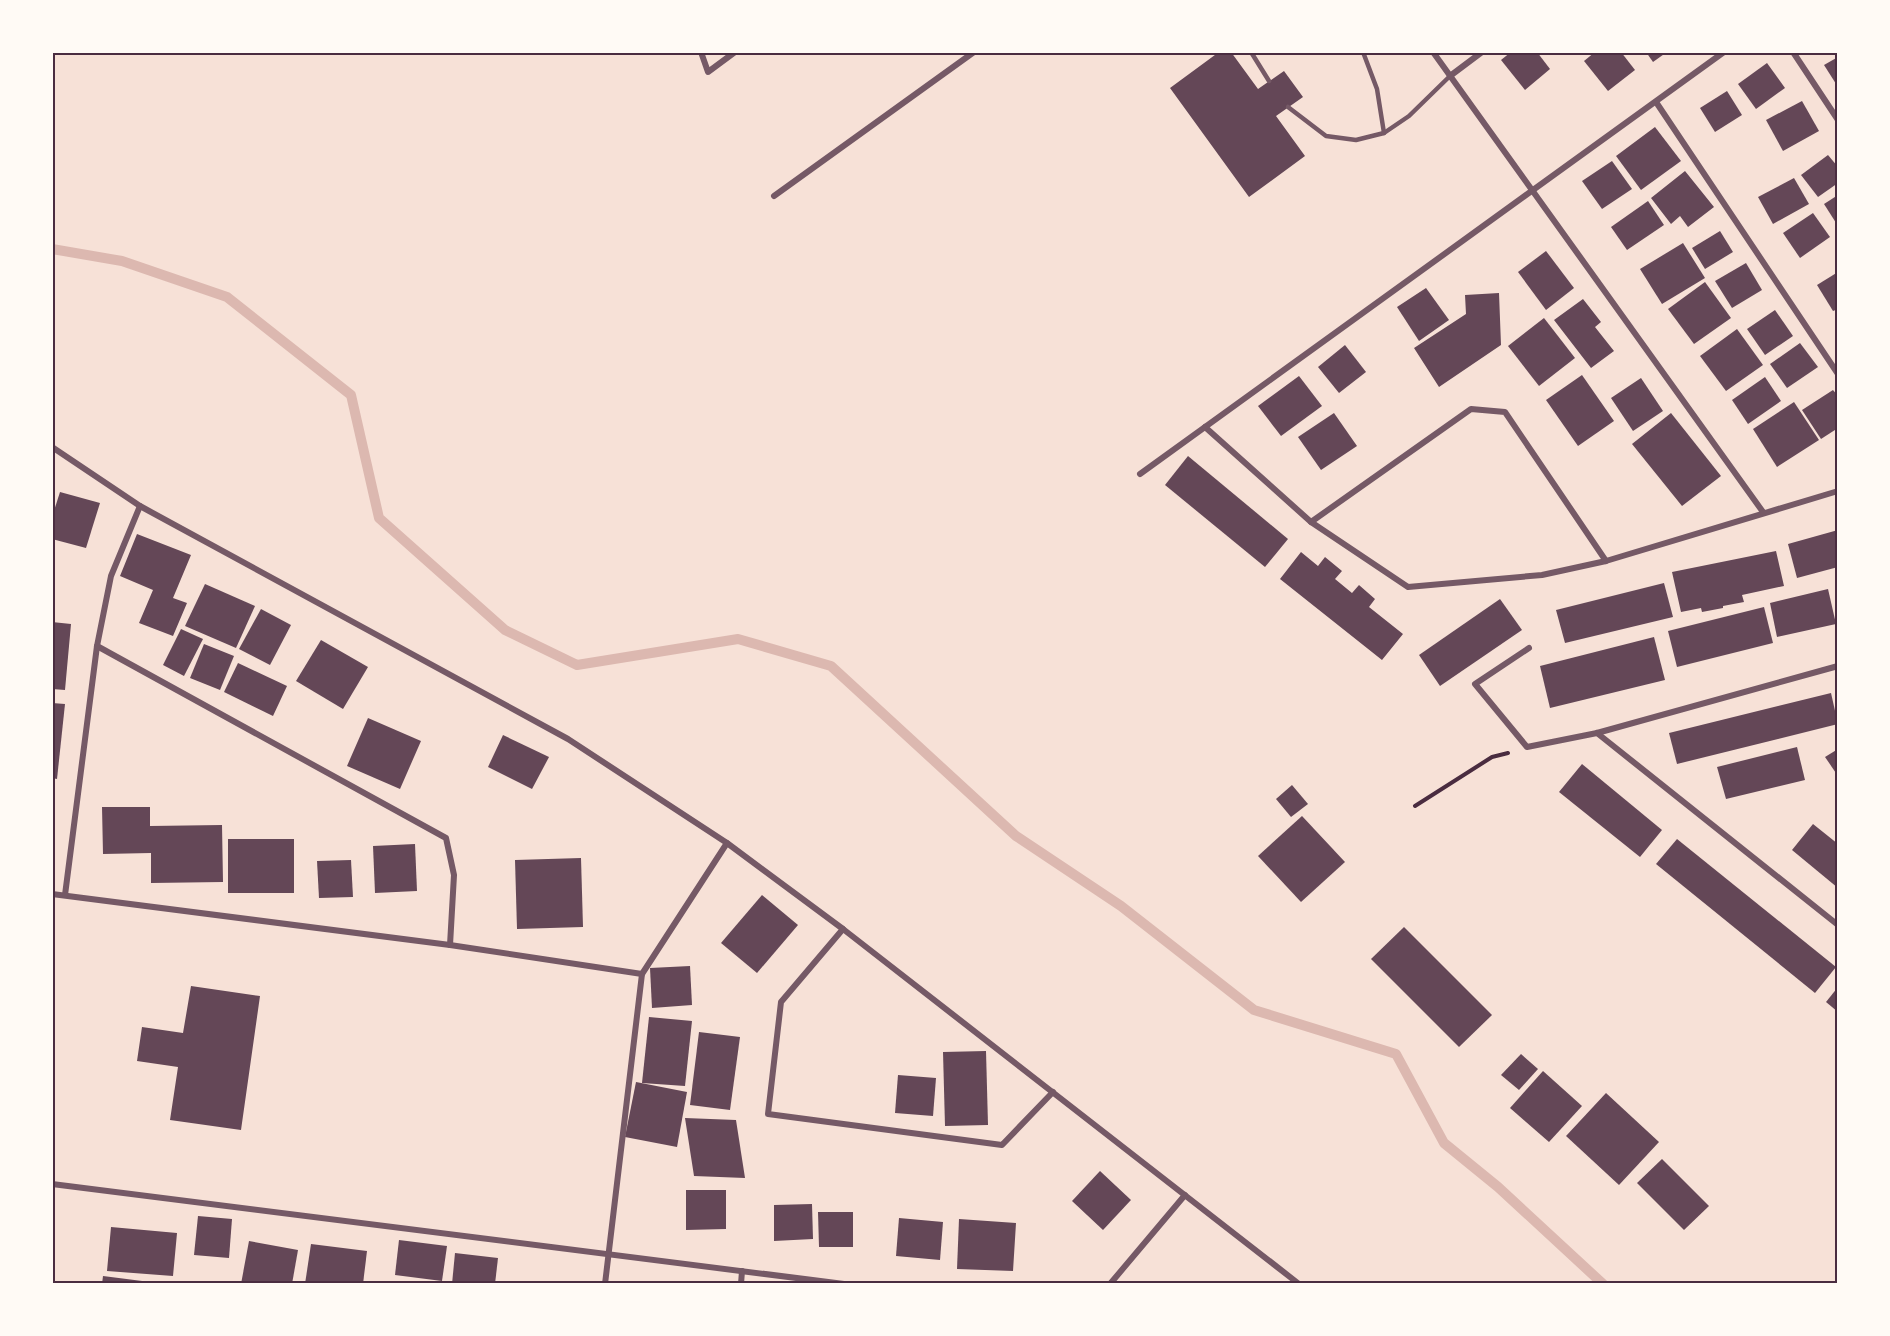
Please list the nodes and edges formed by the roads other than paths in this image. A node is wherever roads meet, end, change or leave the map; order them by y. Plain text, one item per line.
1 (701, 52) edge
2 (735, 52) edge
3 (974, 52) edge
4 (1251, 52) edge
5 (1363, 52) edge
6 (1433, 52) edge
7 (1482, 52) edge
8 (1724, 52) edge
9 (1793, 52) edge
10 (1450, 76) junction
11 (1269, 81) dead end
12 (1656, 102) junction
13 (1288, 107) dead end
14 (1838, 120) edge
15 (1384, 133) junction
16 (1533, 192) junction
17 (774, 196) dead end
18 (1838, 374) edge
19 (1205, 427) junction
20 (52, 447) edge
21 (1140, 474) dead end
22 (1838, 491) edge
23 (140, 506) junction
24 (1763, 512) junction
25 (1311, 522) junction
26 (1606, 561) junction
27 (97, 646) junction
28 (1529, 648) dead end
29 (1838, 666) edge
30 (1597, 733) junction
31 (727, 843) junction
32 (52, 894) edge
33 (65, 895) junction
34 (1838, 925) edge
35 (843, 929) junction
36 (450, 945) junction
37 (642, 974) junction
38 (1053, 1092) junction
39 (52, 1184) edge
40 (1185, 1195) junction
41 (609, 1255) junction
42 (742, 1271) junction
43 (605, 1284) edge
44 (741, 1284) edge
45 (844, 1284) edge
46 (1110, 1284) edge
47 (1299, 1284) edge

1 - 2 street
3 - 17 street
4 - 11 lane
5 - 15 lane
6 - 10 street
7 - 10 street
8 - 12 street
9 - 14 street
10 - 15 lane
10 - 16 street
12 - 16 street
12 - 18 street
13 - 15 lane
16 - 19 street
16 - 24 street
19 - 21 street
19 - 25 street
20 - 23 street
22 - 24 street
23 - 27 street
23 - 31 street
24 - 26 street
25 - 26 street
25 - 26 street
27 - 33 street
27 - 36 street
28 - 30 street
29 - 30 street
30 - 34 street
31 - 35 street
31 - 37 street
32 - 33 street
33 - 36 street
35 - 38 street
35 - 38 street
36 - 37 street
37 - 41 street
38 - 40 street
39 - 41 street
40 - 46 street
40 - 47 street
41 - 42 street
41 - 43 street
42 - 44 street
42 - 45 street

